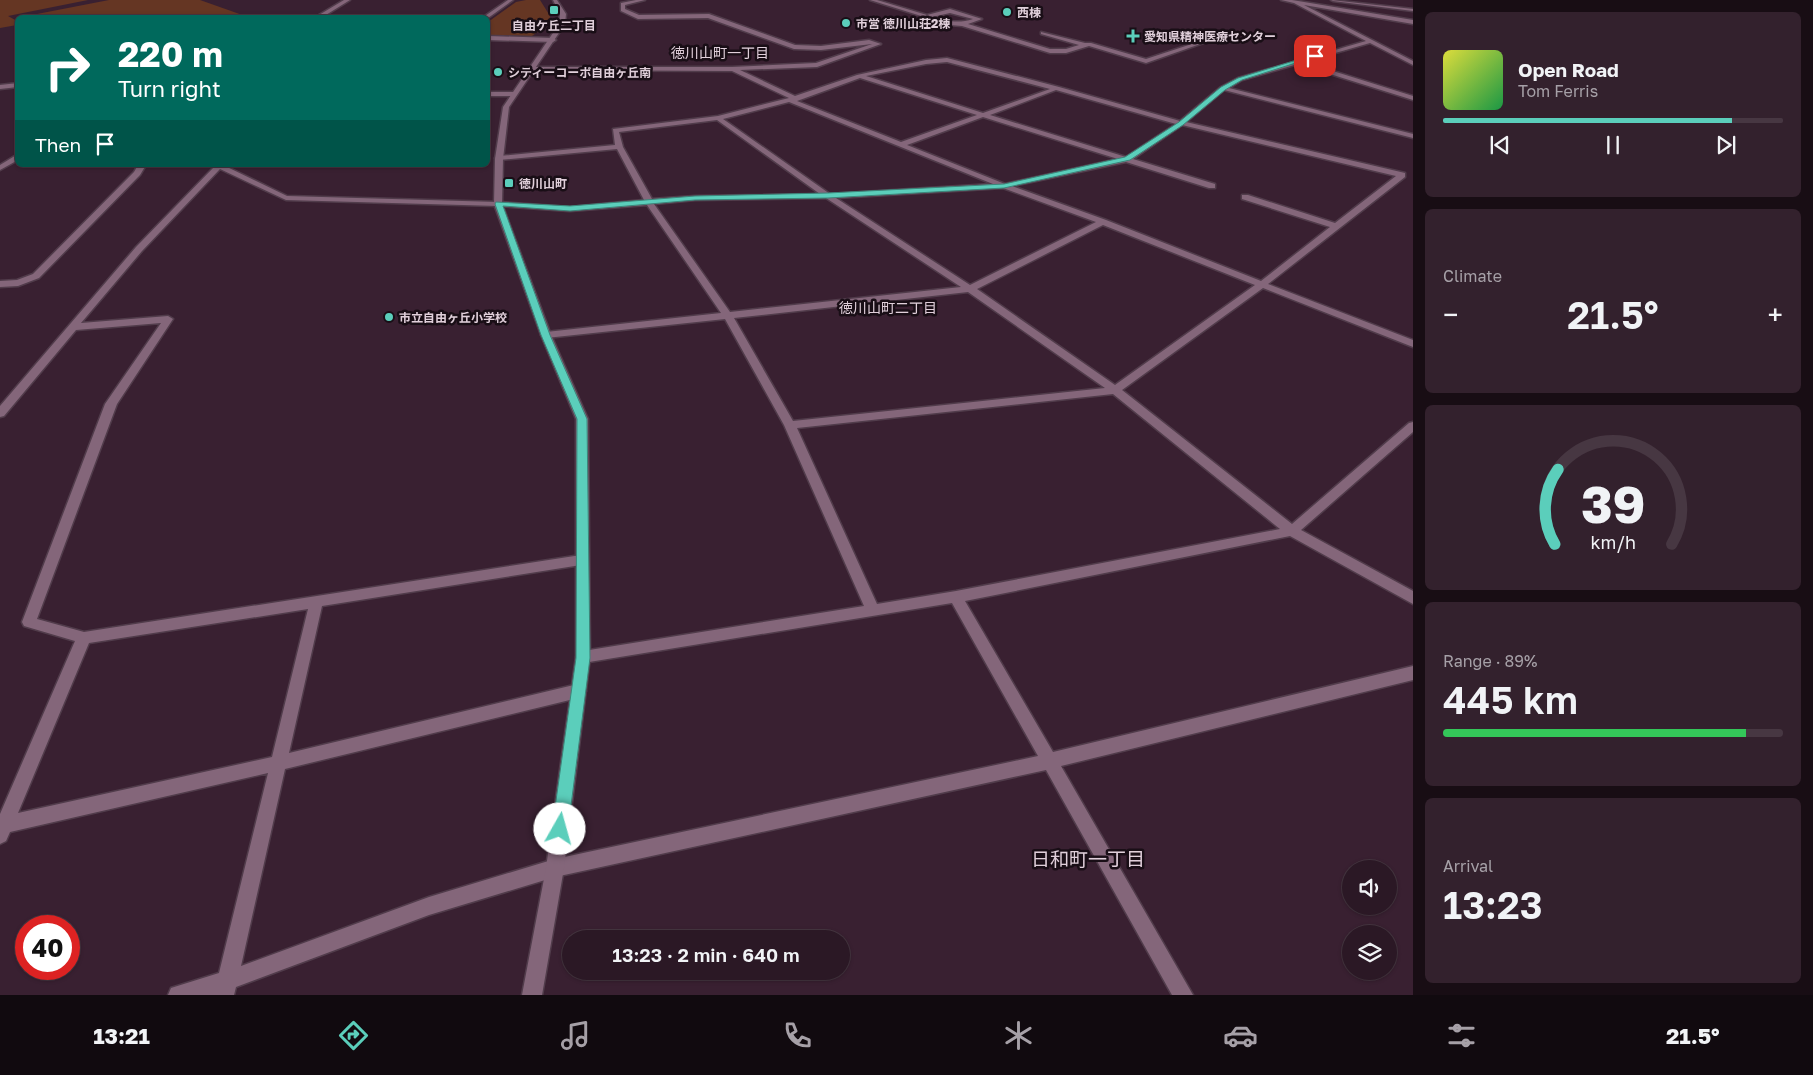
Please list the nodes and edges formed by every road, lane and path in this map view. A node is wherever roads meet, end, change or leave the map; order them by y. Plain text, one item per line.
1 (348, 0) edge
2 (511, 0) edge
3 (555, 0) edge
4 (643, 0) edge
5 (872, 0) edge
6 (1283, 0) edge
7 (1333, 0) edge
8 (1296, 3) junction
9 (1413, 10) edge
10 (321, 15) edge
11 (488, 15) edge
12 (927, 17) junction
13 (1413, 22) edge
14 (962, 24) junction
15 (1043, 33) dead end
16 (490, 38) edge
17 (1372, 41) junction
18 (1203, 42) dead end
19 (547, 45) junction
20 (1085, 45) junction
21 (1297, 62) junction
22 (1413, 63) edge
23 (532, 68) junction
24 (732, 69) junction
25 (859, 76) junction
26 (15, 85) edge
27 (0, 87) edge
28 (1057, 88) junction
29 (1223, 88) junction
30 (490, 94) edge
31 (513, 94) junction
32 (1413, 98) edge
33 (793, 100) junction
34 (984, 115) junction
35 (718, 118) junction
36 (1181, 123) junction
37 (1413, 136) edge
38 (900, 145) junction
39 (619, 147) junction
40 (15, 158) edge
41 (500, 158) junction
42 (1128, 159) junction
43 (141, 167) edge
44 (217, 167) edge
45 (220, 167) edge
46 (0, 168) edge
47 (1402, 174) junction
48 (1413, 178) edge
49 (1004, 186) junction
50 (1212, 186) dead end
51 (828, 196) junction
52 (1245, 197) dead end
53 (649, 202) junction
54 (498, 204) junction
55 (1103, 222) junction
56 (1335, 226) junction
57 (0, 284) edge
58 (1261, 285) junction
59 (970, 289) junction
60 (728, 316) junction
61 (73, 326) junction
62 (546, 335) junction
63 (1413, 344) edge
64 (1115, 390) junction
65 (0, 413) edge
66 (790, 425) junction
67 (1413, 426) edge
68 (1292, 531) junction
69 (581, 560) junction
70 (956, 597) junction
71 (1413, 598) edge
72 (316, 603) junction
73 (872, 611) junction
74 (84, 638) junction
75 (583, 658) junction
76 (1413, 673) edge
77 (578, 691) junction
78 (1049, 761) junction
79 (279, 763) junction
80 (2, 830) edge
81 (555, 868) junction
82 (226, 987) edge
83 (178, 995) edge
84 (532, 995) edge
85 (1183, 995) edge

1 - 10 street
2 - 11 street
3 - 19 street
4 - 24 street
5 - 12 street
6 - 8 street
7 - 9 street
8 - 13 street
8 - 17 street
12 - 14 street
12 - 14 street
14 - 20 street
15 - 20 street
16 - 19 street
17 - 21 street
17 - 22 street
18 - 20 street
19 - 23 street
21 - 29 street
21 - 32 street
23 - 24 street
23 - 31 street
24 - 33 street
25 - 28 street
25 - 33 street
25 - 34 street
26 - 27 street
28 - 34 street
28 - 36 street
29 - 36 street
29 - 37 street
30 - 31 street
31 - 41 street
33 - 35 street
33 - 38 street
34 - 38 street
34 - 42 street
35 - 39 street
35 - 51 street
36 - 42 street
36 - 47 street
38 - 49 street
39 - 41 street
39 - 53 street
40 - 46 street
41 - 54 street
42 - 49 street
42 - 50 street
43 - 57 street
44 - 61 street
45 - 54 street
47 - 48 street
47 - 56 street
49 - 51 street
49 - 55 street
51 - 53 street
51 - 59 street
52 - 56 street
53 - 54 street
53 - 60 street
54 - 62 street
55 - 58 street
55 - 59 street
56 - 58 street
58 - 63 street
58 - 64 street
59 - 60 street
59 - 64 street
60 - 62 street
60 - 66 street
61 - 65 street
61 - 74 street
62 - 69 street
64 - 66 street
64 - 68 street
66 - 73 street
67 - 68 street
68 - 70 street
68 - 71 street
69 - 72 street
69 - 75 street
70 - 73 street
70 - 78 street
72 - 74 street
72 - 79 street
73 - 75 street
74 - 80 street
75 - 77 street
76 - 78 street
77 - 79 street
77 - 81 street
78 - 81 street
78 - 85 street
79 - 80 street
79 - 82 street
81 - 82 street
81 - 84 street
82 - 83 street

